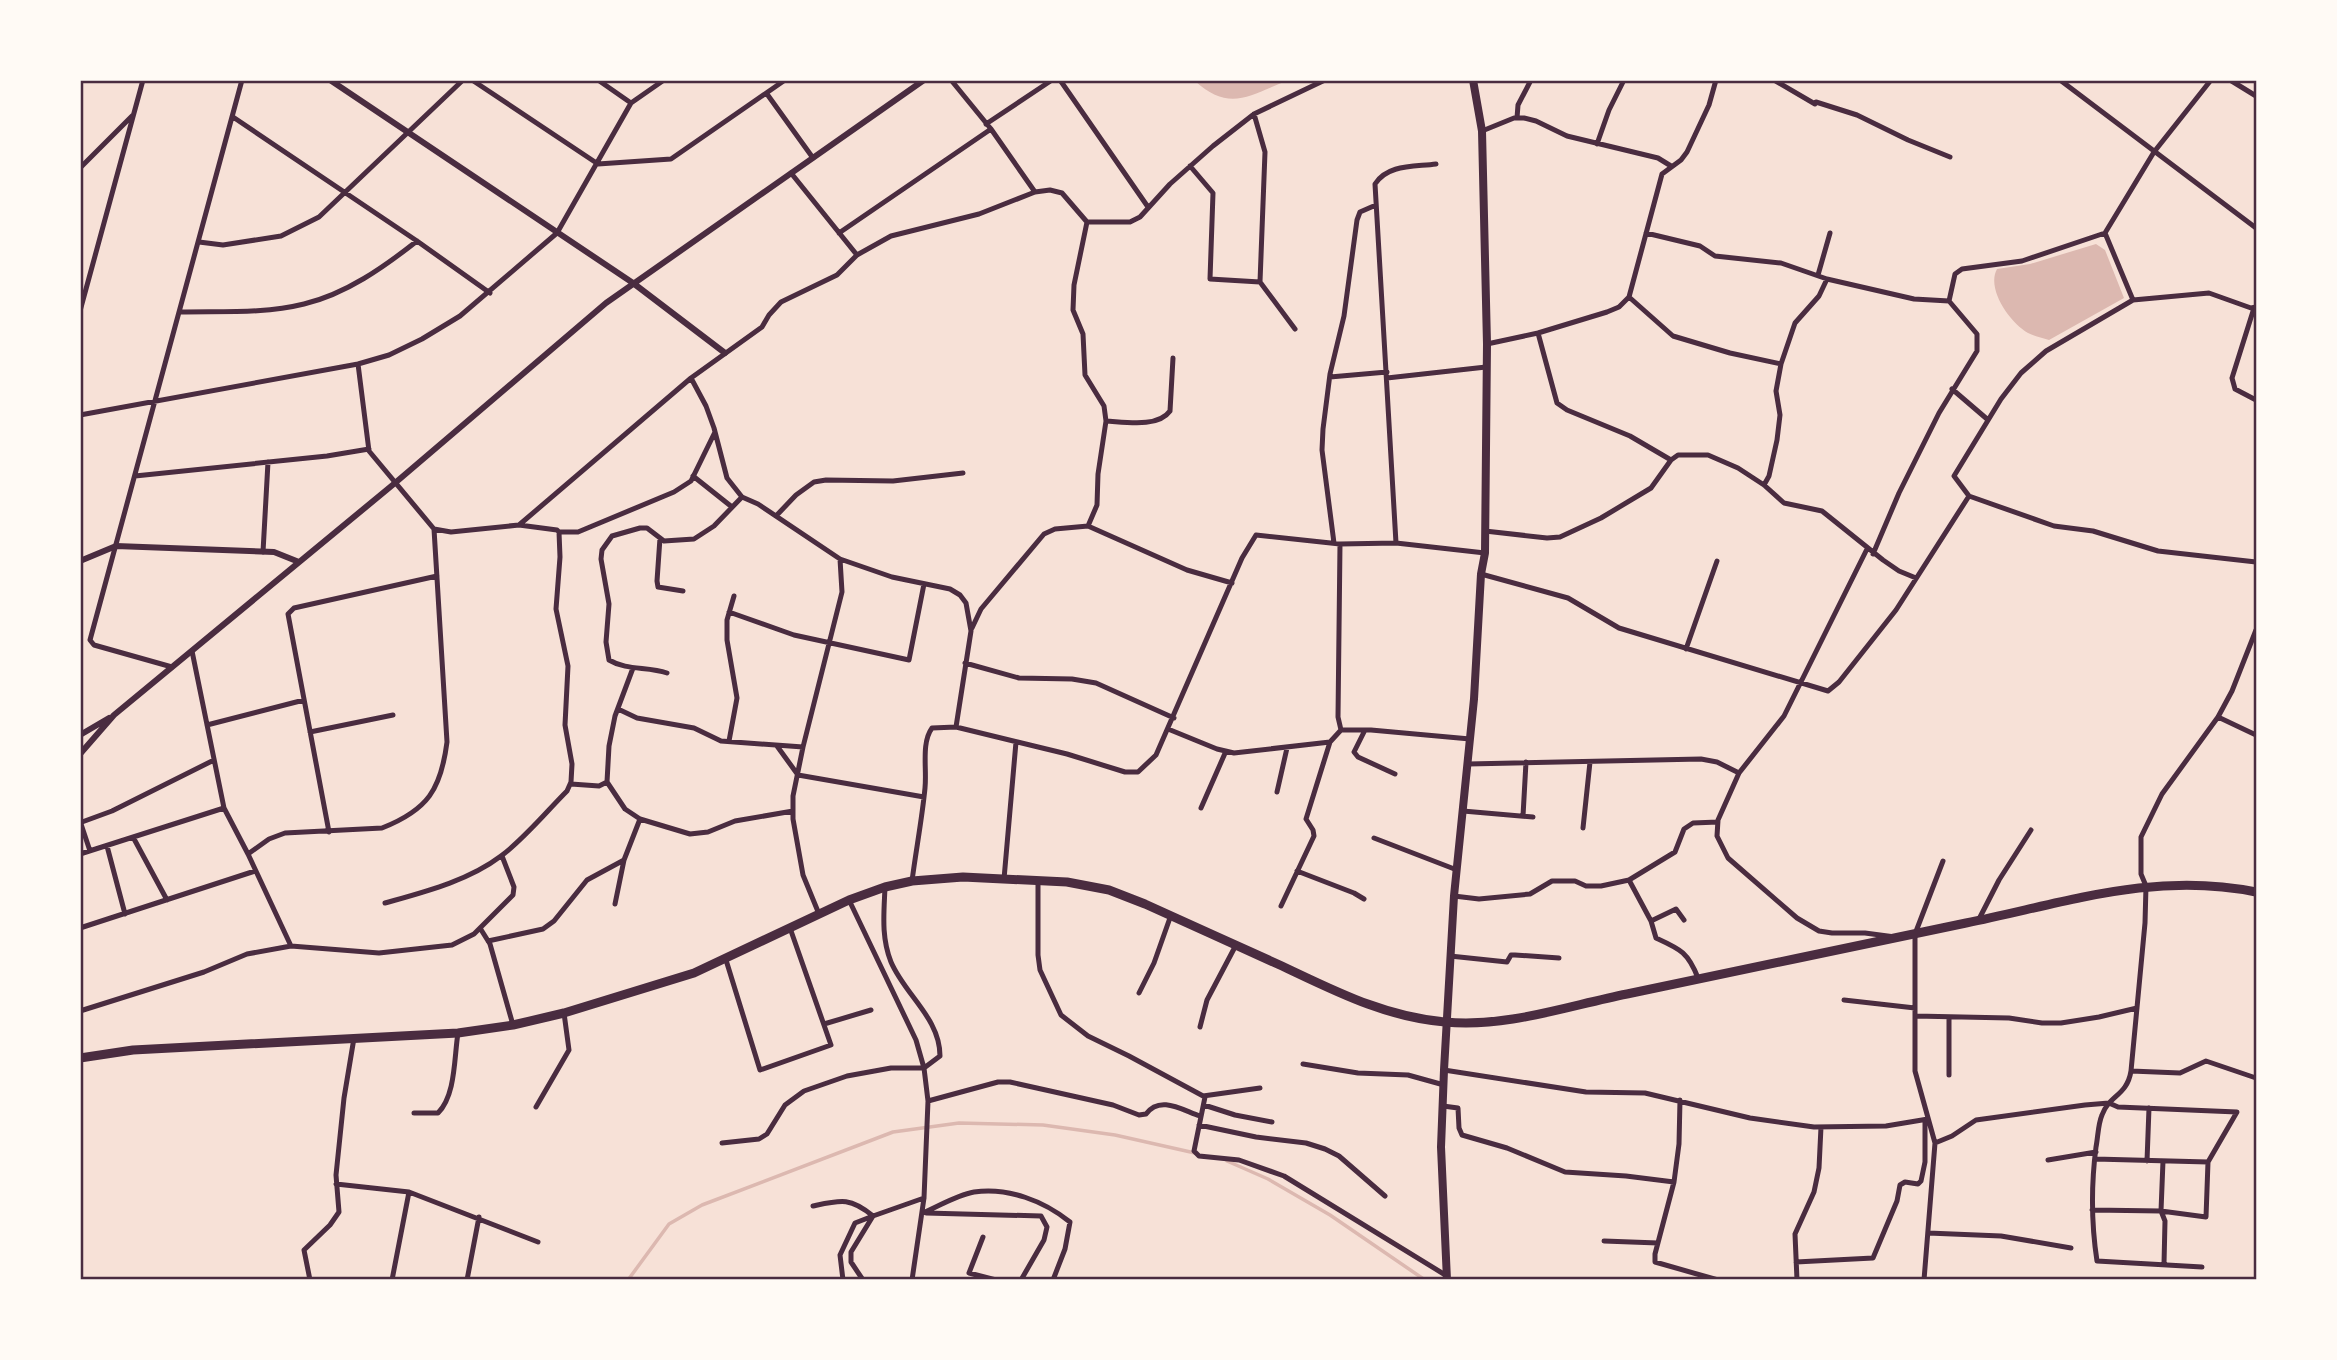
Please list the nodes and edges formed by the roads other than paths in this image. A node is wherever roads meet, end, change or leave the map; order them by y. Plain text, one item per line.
1 (143, 80) edge
2 (242, 80) edge
3 (330, 80) edge
4 (463, 80) edge
5 (472, 80) edge
6 (598, 80) edge
7 (664, 80) edge
8 (785, 80) edge
9 (924, 80) edge
10 (951, 80) edge
11 (1052, 80) edge
12 (1060, 80) edge
13 (1325, 80) edge
14 (1474, 80) edge
15 (1531, 80) edge
16 (1624, 80) edge
17 (1716, 80) edge
18 (1774, 80) edge
19 (2060, 80) edge
20 (2211, 80) edge
21 (2230, 80) edge
22 (767, 94) junction
23 (2256, 96) edge
24 (631, 103) junction
25 (134, 114) junction
26 (1254, 114) junction
27 (233, 117) junction
28 (1517, 118) junction
29 (988, 127) junction
30 (1482, 131) junction
31 (408, 134) junction
32 (1597, 144) junction
33 (2154, 152) junction
34 (813, 158) junction
35 (1950, 158) dead end
36 (598, 164) junction
37 (1436, 164) dead end
38 (1190, 166) junction
39 (1671, 166) junction
40 (80, 168) edge
41 (791, 173) junction
42 (1035, 192) junction
43 (344, 194) junction
44 (1376, 205) junction
45 (1148, 207) junction
46 (1087, 222) junction
47 (2256, 228) edge
48 (557, 233) junction
49 (839, 233) junction
50 (1646, 233) junction
51 (1830, 233) dead end
52 (2105, 233) junction
53 (417, 241) junction
54 (199, 242) junction
55 (857, 256) junction
56 (1818, 275) junction
57 (1827, 279) junction
58 (1260, 282) junction
59 (633, 283) junction
60 (490, 293) junction
61 (1629, 297) junction
62 (2133, 300) junction
63 (1949, 301) junction
64 (2255, 307) edge
65 (80, 311) edge
66 (180, 312) junction
67 (1295, 329) dead end
68 (1538, 333) junction
69 (1486, 344) junction
70 (725, 353) junction
71 (1173, 358) dead end
72 (358, 364) junction
73 (1781, 364) junction
74 (1486, 366) junction
75 (1387, 375) junction
76 (1330, 377) junction
77 (691, 378) junction
78 (1952, 389) junction
79 (2256, 400) edge
80 (153, 401) junction
81 (80, 415) edge
82 (1987, 419) junction
83 (1106, 421) junction
84 (715, 432) junction
85 (369, 449) junction
86 (1671, 460) junction
87 (268, 462) junction
88 (962, 473) dead end
89 (693, 476) junction
90 (135, 477) junction
91 (395, 483) junction
92 (1764, 485) junction
93 (742, 496) junction
94 (1969, 496) junction
95 (732, 507) junction
96 (776, 516) junction
97 (519, 525) junction
98 (1088, 526) junction
99 (434, 529) junction
100 (1485, 531) junction
101 (559, 532) junction
102 (660, 538) junction
103 (1337, 543) junction
104 (1396, 543) junction
105 (116, 546) junction
106 (1867, 549) junction
107 (263, 552) junction
108 (1485, 553) junction
109 (1873, 554) junction
110 (840, 559) junction
111 (80, 561) edge
112 (1717, 561) dead end
113 (299, 562) junction
114 (2256, 562) edge
115 (1482, 574) junction
116 (436, 576) junction
117 (1916, 578) junction
118 (1232, 583) junction
119 (924, 584) junction
120 (683, 590) dead end
121 (734, 596) dead end
122 (729, 612) junction
123 (2256, 630) edge
124 (971, 631) junction
125 (829, 643) junction
126 (1686, 649) junction
127 (192, 650) junction
128 (965, 663) junction
129 (172, 667) junction
130 (632, 668) junction
131 (667, 673) dead end
132 (1799, 683) junction
133 (304, 700) junction
134 (618, 709) junction
135 (114, 715) junction
136 (393, 715) dead end
137 (2218, 717) junction
138 (1174, 718) junction
139 (207, 725) junction
140 (956, 726) junction
141 (1168, 729) junction
142 (1341, 730) junction
143 (1365, 730) junction
144 (310, 732) junction
145 (80, 735) edge
146 (2256, 735) edge
147 (1470, 739) junction
148 (729, 741) junction
149 (1016, 742) junction
150 (1330, 742) junction
151 (778, 746) junction
152 (803, 747) junction
153 (1287, 748) junction
154 (1226, 751) junction
155 (80, 754) edge
156 (214, 760) junction
157 (1527, 762) junction
158 (1590, 762) junction
159 (1468, 764) junction
160 (1739, 772) junction
161 (1395, 774) dead end
162 (798, 775) junction
163 (607, 782) junction
164 (570, 784) junction
165 (1277, 792) dead end
166 (924, 797) junction
167 (223, 808) junction
168 (1201, 808) dead end
169 (793, 811) junction
170 (1463, 811) junction
171 (1523, 816) junction
172 (1533, 817) dead end
173 (640, 819) junction
174 (1718, 822) junction
175 (1583, 828) dead end
176 (2031, 830) dead end
177 (329, 832) junction
178 (133, 837) junction
179 (1374, 838) dead end
180 (107, 846) junction
181 (90, 851) junction
182 (80, 854) edge
183 (248, 854) junction
184 (502, 856) junction
185 (624, 860) junction
186 (1943, 861) dead end
187 (1457, 870) junction
188 (255, 871) junction
189 (1297, 871) junction
190 (1004, 878) junction
191 (1038, 880) junction
192 (1629, 880) junction
193 (912, 881) junction
194 (2146, 886) junction
195 (885, 887) junction
196 (2256, 892) edge
197 (1454, 896) junction
198 (1364, 899) dead end
199 (167, 900) junction
200 (849, 900) junction
201 (385, 903) dead end
202 (615, 904) dead end
203 (1281, 906) dead end
204 (124, 914) junction
205 (819, 914) junction
206 (1171, 915) junction
207 (1684, 920) dead end
208 (1651, 921) junction
209 (1978, 921) junction
210 (80, 928) edge
211 (480, 928) junction
212 (790, 928) junction
213 (1915, 934) junction
214 (1898, 937) junction
215 (488, 941) junction
216 (1236, 945) junction
217 (291, 946) junction
218 (1450, 956) junction
219 (1559, 958) dead end
220 (726, 960) junction
221 (1698, 978) junction
222 (1139, 993) dead end
223 (1844, 1000) dead end
224 (2137, 1008) junction
225 (1915, 1009) junction
226 (871, 1010) dead end
227 (80, 1011) edge
228 (564, 1013) junction
229 (1915, 1016) junction
230 (1949, 1017) junction
231 (1447, 1022) junction
232 (824, 1024) junction
233 (513, 1026) junction
234 (1200, 1027) dead end
235 (458, 1033) junction
236 (354, 1038) junction
237 (80, 1058) edge
238 (1303, 1064) dead end
239 (924, 1068) junction
240 (1444, 1070) junction
241 (2131, 1071) junction
242 (1950, 1075) dead end
243 (2256, 1077) edge
244 (1444, 1084) junction
245 (1260, 1088) dead end
246 (1203, 1096) junction
247 (1680, 1100) junction
248 (928, 1101) junction
249 (2109, 1103) junction
250 (1204, 1105) junction
251 (1443, 1106) junction
252 (536, 1107) dead end
253 (2149, 1108) junction
254 (414, 1113) dead end
255 (1200, 1116) junction
256 (1927, 1120) junction
257 (1272, 1122) dead end
258 (1199, 1125) junction
259 (1821, 1127) junction
260 (722, 1143) dead end
261 (1935, 1143) junction
262 (2096, 1152) junction
263 (2095, 1159) junction
264 (2048, 1160) dead end
265 (2147, 1161) junction
266 (2163, 1161) junction
267 (2208, 1163) junction
268 (1674, 1182) junction
269 (337, 1184) junction
270 (409, 1192) junction
271 (1385, 1196) dead end
272 (924, 1198) junction
273 (813, 1206) dead end
274 (2092, 1210) junction
275 (2161, 1211) junction
276 (923, 1213) junction
277 (873, 1216) junction
278 (479, 1217) junction
279 (1928, 1233) junction
280 (982, 1237) dead end
281 (1604, 1241) dead end
282 (538, 1242) dead end
283 (1658, 1243) junction
284 (2071, 1248) dead end
285 (1796, 1262) junction
286 (2164, 1264) junction
287 (2202, 1267) dead end
288 (1687, 1270) junction
289 (1447, 1278) edge
290 (310, 1279) edge
291 (392, 1279) edge
292 (467, 1279) edge
293 (843, 1279) edge
294 (863, 1279) edge
295 (912, 1279) edge
296 (996, 1279) edge
297 (1021, 1279) edge
298 (1052, 1279) edge
299 (1686, 1279) edge
300 (1718, 1279) edge
301 (1797, 1279) edge
302 (1924, 1279) edge

1 - 25 street
2 - 27 street
3 - 31 street
4 - 31 street
5 - 36 street
6 - 24 street
7 - 24 street
8 - 22 street
9 - 34 street
10 - 29 street
11 - 29 street
12 - 45 street
13 - 26 street
14 - 30 main road
15 - 28 street
16 - 32 street
17 - 39 street
18 - 35 street
19 - 33 street
20 - 33 street
21 - 23 street
22 - 34 street
22 - 36 street
24 - 36 street
25 - 40 street
25 - 65 street
26 - 38 street
26 - 58 street
27 - 43 street
27 - 54 street
28 - 30 street
28 - 32 street
29 - 42 street
29 - 49 street
30 - 69 main road
31 - 43 street
31 - 48 street
32 - 39 street
33 - 47 street
33 - 52 street
34 - 41 street
36 - 48 street
37 - 44 street
38 - 45 street
38 - 58 street
39 - 50 street
41 - 49 street
41 - 59 street
42 - 46 street
42 - 55 street
43 - 53 street
43 - 54 street
44 - 75 street
44 - 76 street
45 - 46 street
46 - 83 street
48 - 59 street
48 - 60 street
49 - 55 street
50 - 56 street
50 - 61 street
51 - 56 street
52 - 62 street
52 - 63 street
53 - 60 street
53 - 66 street
54 - 66 street
55 - 70 street
56 - 57 street
57 - 63 street
57 - 73 street
58 - 67 street
59 - 70 street
59 - 91 street
60 - 72 street
61 - 68 street
61 - 73 street
62 - 64 street
62 - 82 street
63 - 78 street
64 - 79 street
66 - 80 street
68 - 69 street
68 - 86 street
69 - 74 main road
70 - 77 street
71 - 83 street
72 - 80 street
72 - 85 street
73 - 92 street
74 - 75 street
74 - 100 main road
75 - 76 street
75 - 104 street
76 - 103 street
77 - 84 street
77 - 97 street
78 - 82 street
78 - 109 street
80 - 81 street
80 - 90 street
82 - 94 street
83 - 98 street
84 - 89 street
84 - 93 street
85 - 87 street
85 - 91 street
86 - 92 street
86 - 100 street
87 - 90 street
87 - 107 street
88 - 96 street
89 - 95 street
89 - 101 street
90 - 105 street
91 - 99 street
91 - 113 street
92 - 106 street
93 - 95 street
93 - 96 street
94 - 114 street
94 - 117 street
95 - 102 street
96 - 110 street
97 - 99 street
97 - 101 street
98 - 118 street
98 - 124 street
99 - 116 street
100 - 108 main road
101 - 164 street
102 - 120 street
102 - 130 street
103 - 104 street
103 - 118 street
103 - 142 street
104 - 108 street
105 - 107 street
105 - 111 street
105 - 129 street
106 - 109 street
106 - 132 street
107 - 113 street
108 - 115 main road
109 - 117 street
110 - 119 street
110 - 125 street
112 - 126 street
113 - 127 street
115 - 126 street
115 - 147 main road
116 - 133 street
116 - 177 street
117 - 132 street
118 - 138 street
119 - 124 street
119 - 125 street
121 - 122 street
122 - 125 street
122 - 148 street
123 - 137 street
124 - 128 street
125 - 152 street
126 - 132 street
127 - 129 street
127 - 139 street
128 - 138 street
128 - 140 street
129 - 135 street
130 - 131 street
130 - 134 street
132 - 160 street
133 - 139 street
133 - 144 street
134 - 148 street
134 - 163 street
135 - 145 street
135 - 155 street
136 - 144 street
137 - 146 street
137 - 194 street
138 - 141 street
139 - 156 street
140 - 149 street
140 - 166 street
141 - 149 street
141 - 154 street
142 - 143 street
142 - 150 street
143 - 147 street
143 - 161 street
144 - 177 street
147 - 159 main road
148 - 151 street
149 - 190 street
150 - 153 street
150 - 189 street
151 - 152 street
151 - 162 street
152 - 162 street
153 - 154 street
153 - 165 street
154 - 168 street
156 - 167 street
156 - 181 street
157 - 158 street
157 - 159 street
157 - 171 street
158 - 160 street
158 - 175 street
159 - 170 main road
160 - 174 street
162 - 166 street
162 - 169 street
163 - 164 street
163 - 173 street
164 - 184 street
166 - 193 street
167 - 178 street
167 - 183 street
169 - 173 street
169 - 205 street
170 - 171 street
170 - 187 main road
171 - 172 street
173 - 185 street
174 - 192 street
174 - 214 street
176 - 209 street
177 - 183 street
178 - 180 street
178 - 199 street
179 - 187 street
180 - 181 street
180 - 204 street
181 - 182 street
183 - 188 street
184 - 201 street
184 - 211 street
185 - 202 street
185 - 215 street
186 - 213 street
187 - 197 main road
188 - 199 street
188 - 217 street
189 - 198 street
189 - 203 street
190 - 191 highway
190 - 193 highway
191 - 206 highway
191 - 246 street
192 - 197 street
192 - 208 street
193 - 195 highway
194 - 196 highway
194 - 209 highway
194 - 224 street
195 - 200 highway
195 - 239 street
197 - 218 main road
199 - 204 street
200 - 205 highway
200 - 239 street
204 - 210 street
205 - 212 highway
206 - 216 highway
206 - 222 street
207 - 208 street
208 - 221 street
209 - 213 highway
211 - 215 street
211 - 217 street
212 - 220 highway
212 - 232 street
213 - 214 highway
213 - 225 street
214 - 221 highway
215 - 233 street
216 - 231 highway
216 - 234 street
217 - 227 street
218 - 219 street
218 - 231 main road
220 - 228 highway
220 - 232 street
221 - 231 highway
223 - 225 street
224 - 230 street
224 - 241 street
225 - 229 street
226 - 232 street
228 - 233 highway
228 - 252 street
229 - 230 street
229 - 256 street
230 - 242 street
231 - 240 main road
233 - 235 highway
235 - 236 highway
235 - 254 street
236 - 237 highway
236 - 269 street
238 - 244 street
239 - 248 street
239 - 260 street
240 - 244 main road
240 - 247 street
241 - 243 street
241 - 249 street
244 - 251 main road
245 - 246 street
246 - 250 street
247 - 259 street
247 - 268 street
248 - 255 street
248 - 272 street
249 - 253 street
249 - 261 street
249 - 262 street
250 - 255 street
250 - 257 street
251 - 268 street
251 - 289 main road
253 - 265 street
253 - 267 street
255 - 258 street
256 - 259 street
256 - 261 street
256 - 285 street
258 - 271 street
258 - 289 street
259 - 285 street
261 - 279 street
262 - 263 street
262 - 264 street
263 - 265 street
263 - 274 street
265 - 266 street
266 - 267 street
266 - 275 street
267 - 275 street
268 - 283 street
269 - 270 street
269 - 290 street
270 - 278 street
270 - 291 street
272 - 276 street
272 - 277 street
273 - 277 street
274 - 275 street
274 - 286 street
275 - 286 street
276 - 295 street
276 - 297 street
276 - 298 street
277 - 293 street
277 - 294 street
278 - 282 street
278 - 292 street
279 - 284 street
279 - 302 street
280 - 296 street
281 - 283 street
283 - 288 street
285 - 301 street
286 - 287 street
288 - 299 street
288 - 300 street

